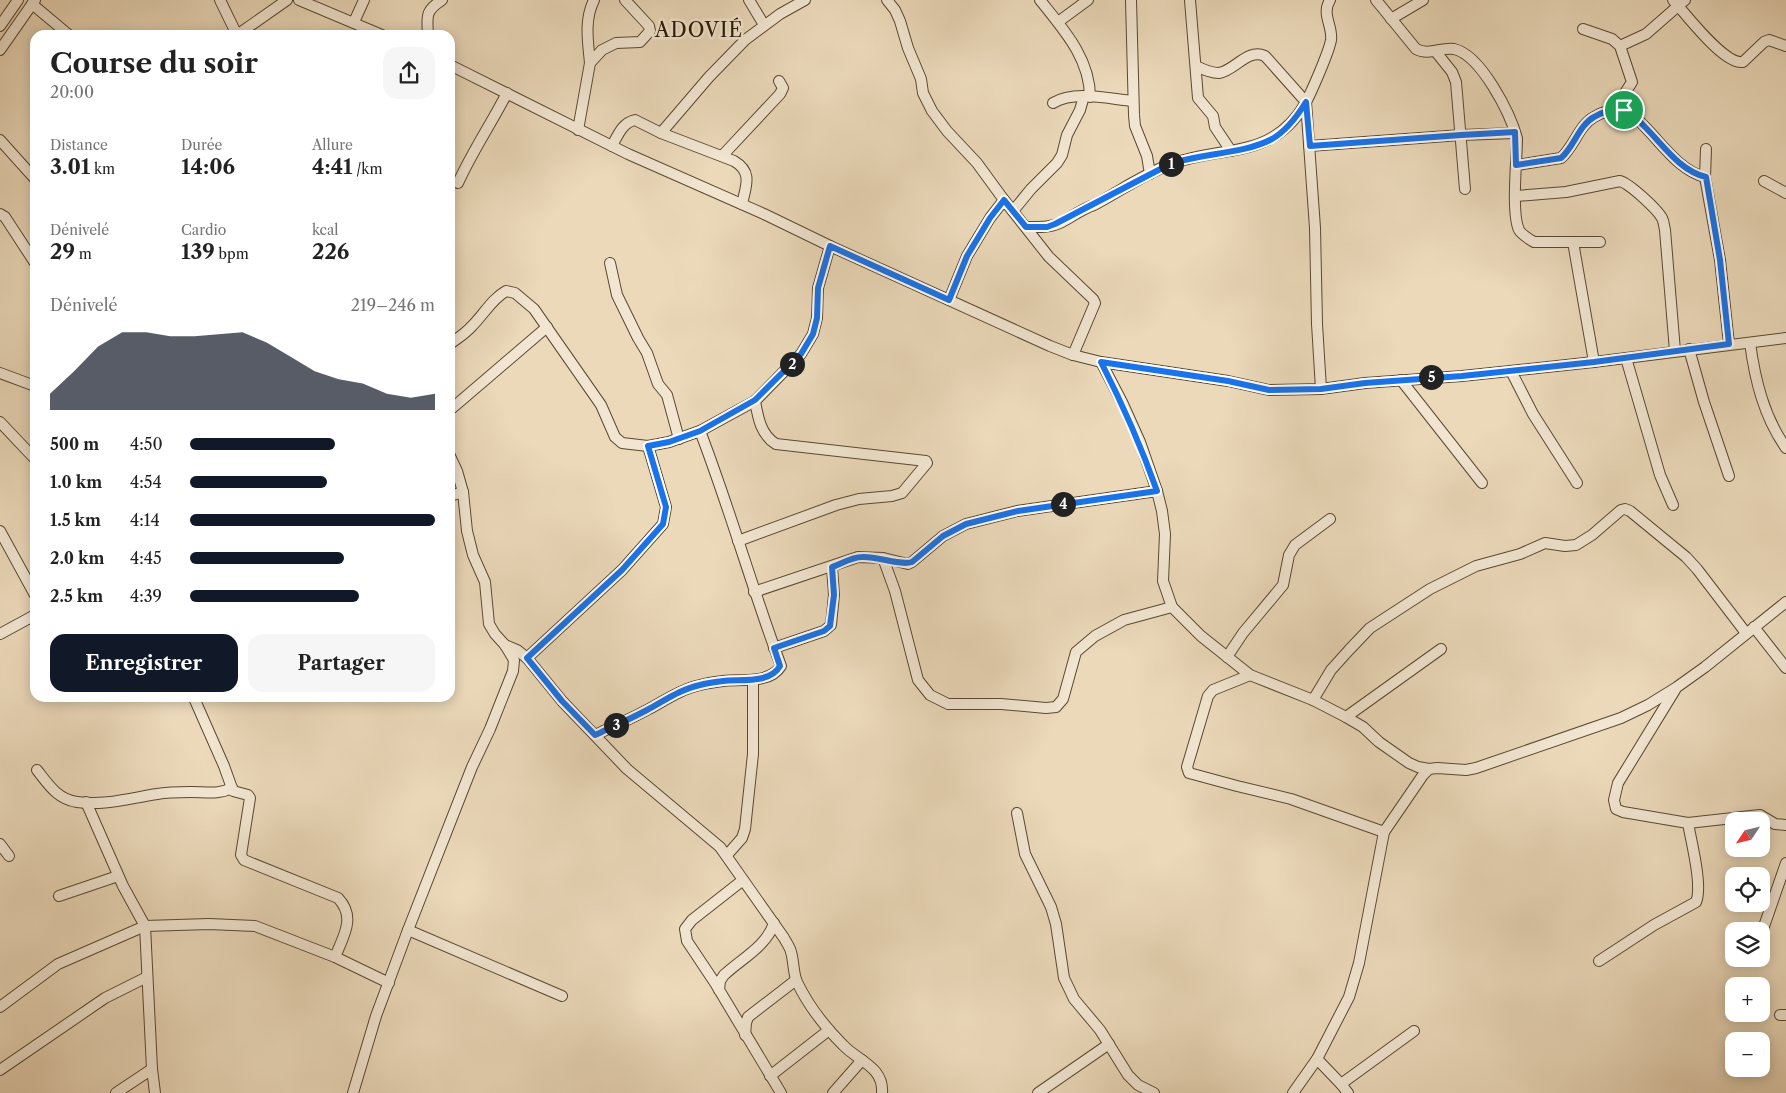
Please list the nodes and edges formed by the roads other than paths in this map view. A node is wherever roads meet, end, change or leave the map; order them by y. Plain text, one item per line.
1 (18, 0) edge
2 (220, 0) edge
3 (287, 0) edge
4 (299, 0) edge
5 (364, 0) edge
6 (442, 0) edge
7 (594, 0) edge
8 (625, 0) edge
9 (749, 0) edge
10 (805, 0) edge
11 (887, 0) edge
12 (1040, 0) edge
13 (1088, 0) edge
14 (1131, 0) edge
15 (1190, 0) edge
16 (1330, 0) edge
17 (1376, 0) edge
18 (1423, 0) edge
19 (33, 2) edge
20 (1679, 2) edge
21 (1391, 19) junction
22 (354, 22) junction
23 (1058, 22) junction
24 (0, 26) edge
25 (764, 26) junction
26 (1583, 29) dead end
27 (64, 30) edge
28 (235, 30) edge
29 (244, 30) edge
30 (371, 30) edge
31 (428, 30) edge
32 (1620, 46) junction
33 (1786, 46) edge
34 (0, 50) edge
35 (1436, 52) junction
36 (590, 63) junction
37 (1196, 66) junction
38 (455, 68) edge
39 (779, 81) dead end
40 (506, 93) junction
41 (1087, 96) junction
42 (1133, 101) junction
43 (1306, 102) junction
44 (1053, 103) dead end
45 (1624, 110) junction
46 (578, 130) junction
47 (1515, 132) junction
48 (661, 133) junction
49 (1461, 135) junction
50 (0, 140) edge
51 (612, 146) junction
52 (1310, 146) junction
53 (1706, 149) dead end
54 (1231, 151) junction
55 (722, 156) junction
56 (1516, 165) junction
57 (30, 173) edge
58 (1150, 174) junction
59 (1706, 177) junction
60 (1764, 181) dead end
61 (458, 183) dead end
62 (1465, 189) dead end
63 (1786, 193) edge
64 (1516, 196) junction
65 (1004, 200) junction
66 (742, 204) junction
67 (1013, 211) junction
68 (0, 214) edge
69 (1026, 227) junction
70 (1573, 242) junction
71 (1600, 242) dead end
72 (830, 246) junction
73 (30, 254) edge
74 (610, 263) dead end
75 (949, 300) junction
76 (547, 327) junction
77 (1786, 338) edge
78 (455, 341) edge
79 (1750, 342) junction
80 (1729, 344) junction
81 (1688, 349) junction
82 (1675, 351) junction
83 (1073, 355) junction
84 (1626, 358) junction
85 (1101, 362) junction
86 (1594, 362) junction
87 (1512, 371) junction
88 (0, 373) edge
89 (1401, 380) junction
90 (30, 384) edge
91 (1321, 389) junction
92 (755, 400) junction
93 (455, 406) edge
94 (0, 422) edge
95 (700, 431) junction
96 (679, 439) junction
97 (648, 446) junction
98 (1786, 448) edge
99 (30, 454) edge
100 (455, 467) edge
101 (1729, 476) dead end
102 (1482, 483) dead end
103 (1577, 483) dead end
104 (1157, 491) junction
105 (463, 492) junction
106 (455, 494) edge
107 (1673, 505) dead end
108 (1330, 519) dead end
109 (0, 531) edge
110 (738, 541) junction
111 (882, 558) junction
112 (832, 567) junction
113 (30, 586) edge
114 (754, 592) junction
115 (1786, 602) edge
116 (1172, 607) junction
117 (30, 618) edge
118 (1750, 630) junction
119 (0, 634) edge
120 (505, 645) junction
121 (774, 648) junction
122 (1441, 649) dead end
123 (1227, 657) junction
124 (527, 658) junction
125 (1786, 668) edge
126 (1250, 675) junction
127 (752, 680) junction
128 (1677, 688) junction
129 (1313, 700) junction
130 (196, 702) edge
131 (1346, 717) junction
132 (595, 735) junction
133 (37, 770) dead end
134 (1429, 770) junction
135 (232, 788) junction
136 (86, 802) junction
137 (1017, 813) dead end
138 (1688, 823) junction
139 (1786, 825) edge
140 (1384, 832) junction
141 (0, 844) edge
142 (727, 855) junction
143 (10, 856) dead end
144 (1786, 863) edge
145 (118, 876) junction
146 (743, 880) junction
147 (59, 896) dead end
148 (1766, 922) edge
149 (774, 923) junction
150 (145, 926) junction
151 (408, 930) junction
152 (335, 957) junction
153 (1599, 962) dead end
154 (147, 977) junction
155 (796, 980) junction
156 (389, 983) junction
157 (719, 990) junction
158 (562, 996) dead end
159 (0, 1006) edge
160 (829, 1030) junction
161 (1414, 1031) dead end
162 (745, 1036) junction
163 (1109, 1044) junction
164 (1316, 1059) junction
165 (862, 1060) junction
166 (152, 1069) junction
167 (0, 1070) edge
168 (770, 1076) junction
169 (1341, 1084) junction
170 (116, 1093) edge
171 (155, 1093) edge
172 (353, 1093) edge
173 (781, 1093) edge
174 (833, 1093) edge
175 (882, 1093) edge
176 (1038, 1093) edge
177 (1154, 1093) edge
178 (1293, 1093) edge
179 (1348, 1093) edge

1 - 24 street
2 - 28 street
3 - 29 street
4 - 22 street
5 - 22 street
6 - 31 street
7 - 36 street
8 - 36 street
9 - 25 street
10 - 25 street
11 - 65 street
12 - 23 street
13 - 23 street
14 - 42 street
15 - 37 street
16 - 43 street
17 - 21 street
18 - 21 street
19 - 27 street
19 - 34 street
20 - 32 street
20 - 33 street
21 - 35 street
22 - 30 street
23 - 41 street
25 - 48 street
26 - 32 street
32 - 45 street
35 - 47 street
35 - 49 street
36 - 46 street
37 - 43 street
37 - 54 street
38 - 40 street
39 - 55 street
40 - 46 street
40 - 61 street
41 - 42 street
41 - 44 street
41 - 67 street
42 - 58 street
43 - 52 street
43 - 54 street
45 - 56 street
45 - 59 street
46 - 51 street
47 - 49 street
47 - 56 street
48 - 51 street
48 - 55 street
49 - 52 street
49 - 62 street
50 - 57 street
51 - 66 street
52 - 91 street
53 - 59 street
54 - 58 street
55 - 66 street
56 - 64 street
58 - 69 street
59 - 80 street
60 - 63 street
64 - 70 street
64 - 82 street
65 - 67 street
65 - 75 street
66 - 72 street
67 - 69 street
68 - 73 street
69 - 83 street
70 - 71 street
70 - 86 street
72 - 75 street
72 - 92 street
74 - 96 street
75 - 83 street
76 - 78 street
76 - 93 street
76 - 97 street
77 - 79 street
79 - 80 street
79 - 98 street
80 - 81 street
81 - 82 street
81 - 101 street
82 - 84 street
83 - 85 street
84 - 86 street
84 - 107 street
85 - 91 street
85 - 104 street
86 - 87 street
87 - 89 street
87 - 103 street
88 - 90 street
89 - 91 street
89 - 102 street
92 - 95 street
92 - 110 street
94 - 99 street
95 - 96 street
95 - 110 street
96 - 97 street
97 - 124 street
100 - 105 street
104 - 111 street
104 - 116 street
105 - 106 street
105 - 120 street
108 - 123 street
109 - 113 street
110 - 114 street
111 - 112 street
111 - 116 street
112 - 114 street
112 - 121 street
114 - 121 street
115 - 118 street
116 - 123 street
117 - 119 street
118 - 125 street
118 - 128 street
118 - 129 street
120 - 124 street
120 - 151 street
121 - 127 street
122 - 131 street
123 - 126 street
124 - 132 street
126 - 129 street
126 - 140 street
127 - 132 street
127 - 142 street
128 - 134 street
128 - 138 street
129 - 131 street
130 - 135 street
131 - 134 street
132 - 142 street
133 - 136 street
134 - 140 street
135 - 136 street
135 - 152 street
136 - 145 street
137 - 163 street
138 - 139 street
138 - 153 street
140 - 164 street
141 - 143 street
142 - 146 street
144 - 148 street
145 - 147 street
145 - 150 street
146 - 149 street
146 - 157 street
149 - 155 street
149 - 157 street
150 - 152 street
150 - 154 street
150 - 159 street
151 - 156 street
151 - 158 street
152 - 156 street
154 - 166 street
154 - 167 street
155 - 160 street
155 - 162 street
156 - 172 street
157 - 162 street
160 - 165 street
160 - 168 street
161 - 169 street
162 - 168 street
163 - 176 street
163 - 177 street
164 - 169 street
164 - 178 street
165 - 174 street
165 - 175 street
166 - 170 street
166 - 171 street
168 - 173 street
169 - 179 street

